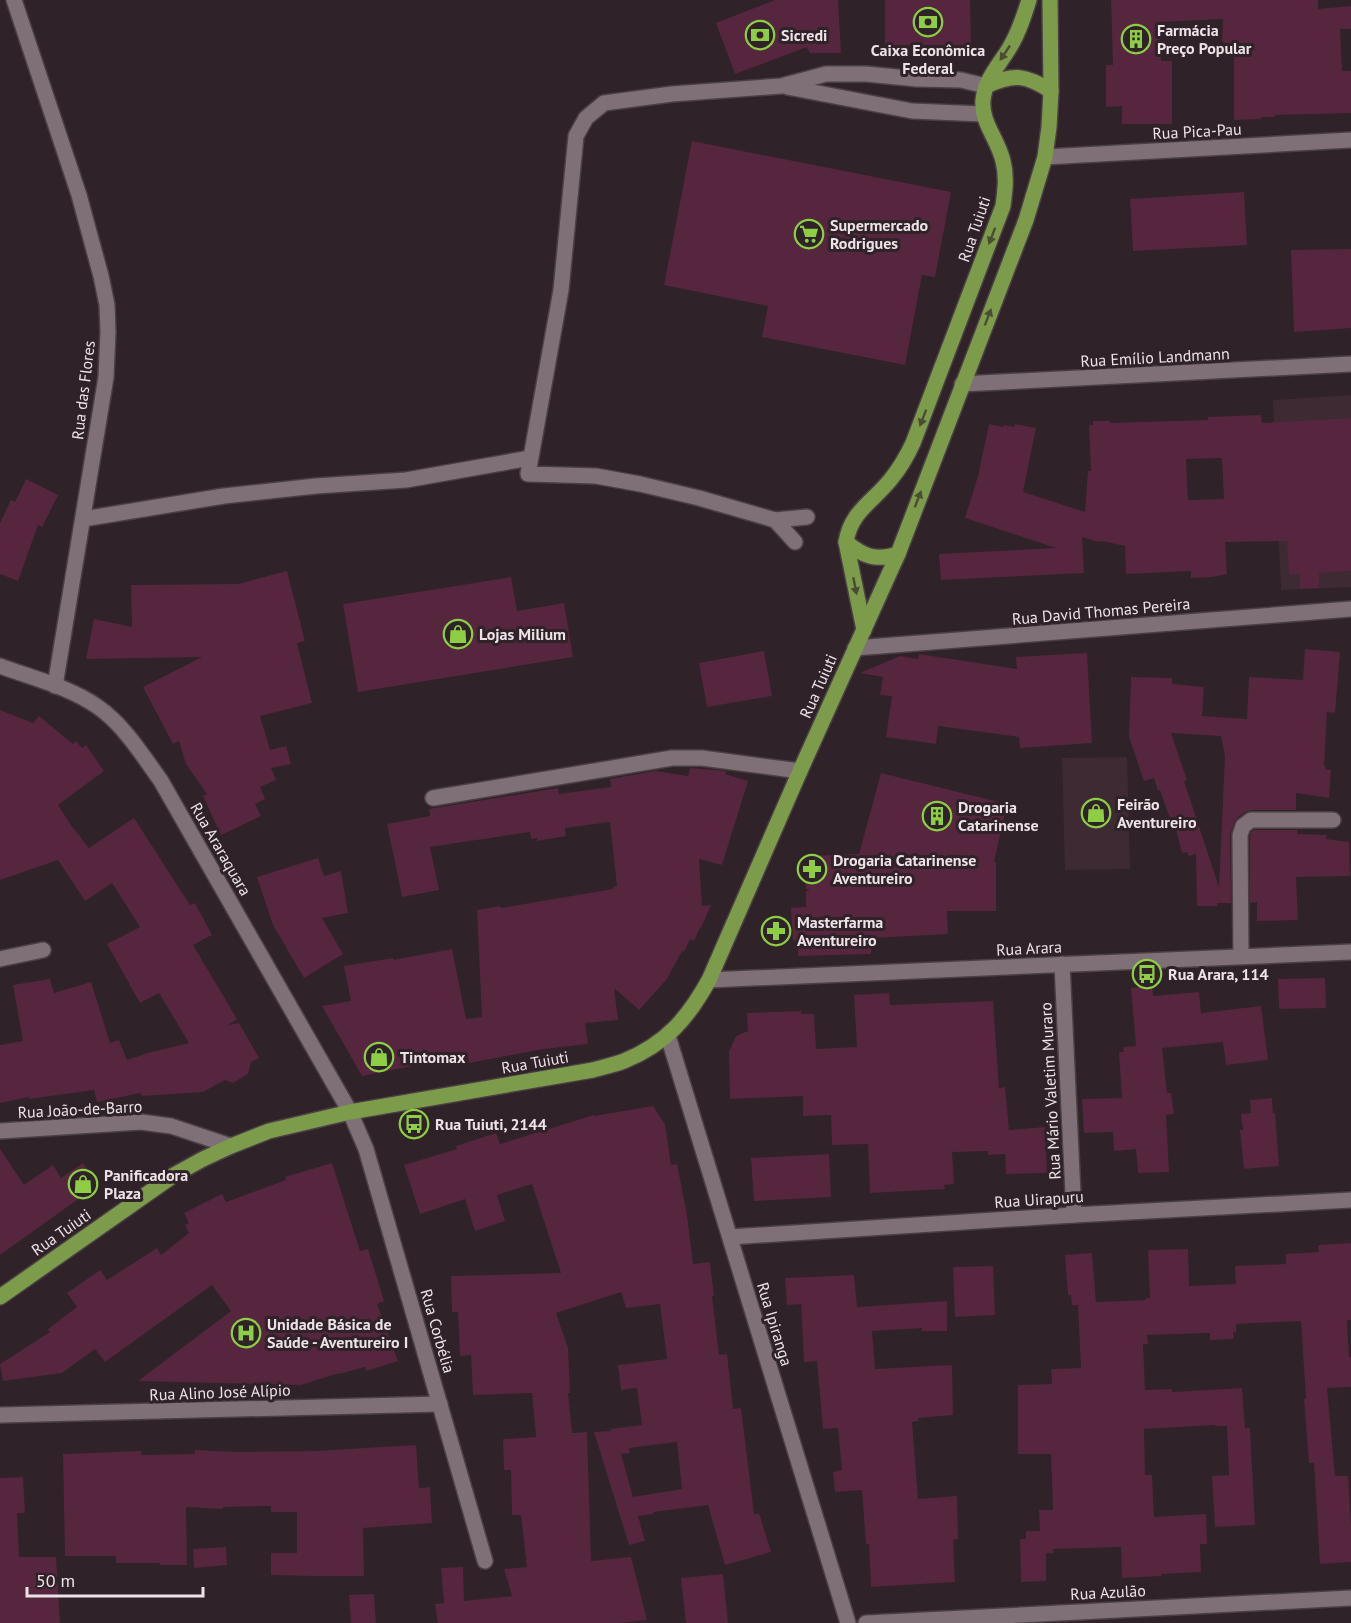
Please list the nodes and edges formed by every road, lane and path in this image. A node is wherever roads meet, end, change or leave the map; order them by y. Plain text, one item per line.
1 (14, 0) edge
2 (1029, 0) edge
3 (1050, 0) edge
4 (781, 86) junction
5 (986, 86) junction
6 (1051, 91) junction
7 (983, 114) junction
8 (1351, 140) edge
9 (1045, 157) junction
10 (1351, 364) edge
11 (962, 384) junction
12 (530, 458) junction
13 (807, 517) dead end
14 (83, 519) junction
15 (775, 520) junction
16 (795, 542) dead end
17 (846, 542) junction
18 (898, 554) junction
19 (1351, 609) edge
20 (864, 630) junction
21 (855, 648) junction
22 (0, 666) edge
23 (55, 686) junction
24 (800, 771) junction
25 (433, 798) dead end
26 (1333, 820) dead end
27 (43, 950) dead end
28 (1351, 951) edge
29 (1241, 956) junction
30 (0, 959) edge
31 (1062, 964) junction
32 (709, 980) junction
33 (668, 1036) junction
34 (350, 1112) junction
35 (0, 1131) edge
36 (231, 1146) junction
37 (1351, 1200) edge
38 (1074, 1215) junction
39 (730, 1237) junction
40 (0, 1297) edge
41 (440, 1404) junction
42 (0, 1416) edge
43 (485, 1561) dead end
44 (1351, 1598) edge
45 (848, 1623) edge
46 (866, 1623) edge

1 - 14 street, Rua das Flores
2 -> 5 main road
3 - 6 main road, Rua Tuiuti
4 - 5 street
4 - 7 street
4 - 12 street
5 - 6 main road
5 - 7 main road
6 - 9 main road, Rua Tuiuti
7 -> 17 main road, Rua Tuiuti
8 - 9 street, Rua Pica-Pau
11 -> 9 main road, Rua Tuiuti
10 - 11 street, Rua Emílio Landmann
18 -> 11 main road, Rua Tuiuti
12 - 14 street
12 - 15 street
13 - 15 street
14 - 23 street, Rua das Flores
15 - 16 street
17 - 18 main road
17 -> 20 main road
18 - 20 main road, Rua Tuiuti
19 - 21 street, Rua David Thomas Pereira
20 - 21 main road, Rua Tuiuti
21 - 24 main road, Rua Tuiuti
22 - 23 street, Rua Araraquara
23 - 34 street, Rua Araraquara
24 - 25 street
24 - 32 main road, Rua Tuiuti
26 - 29 street
27 - 30 street
28 - 29 street, Rua Arara
29 - 31 street, Rua Arara
31 - 32 street, Rua Arara
31 - 38 street, Rua Mário Valetim Muraro
32 - 33 main road, Rua Tuiuti
33 - 34 main road, Rua Tuiuti
33 - 39 street, Rua Ipiranga
34 - 36 main road, Rua Tuiuti
34 - 41 street, Rua Corbélia
35 - 36 street, Rua João-de-Barro
36 - 40 main road, Rua Tuiuti
37 - 38 street, Rua Uirapuru
38 - 39 street, Rua Uirapuru
39 - 45 street, Rua Ipiranga
41 - 42 street, Rua Alino José Alípio
41 - 43 street, Rua Corbélia
44 - 46 street, Rua Azulão

